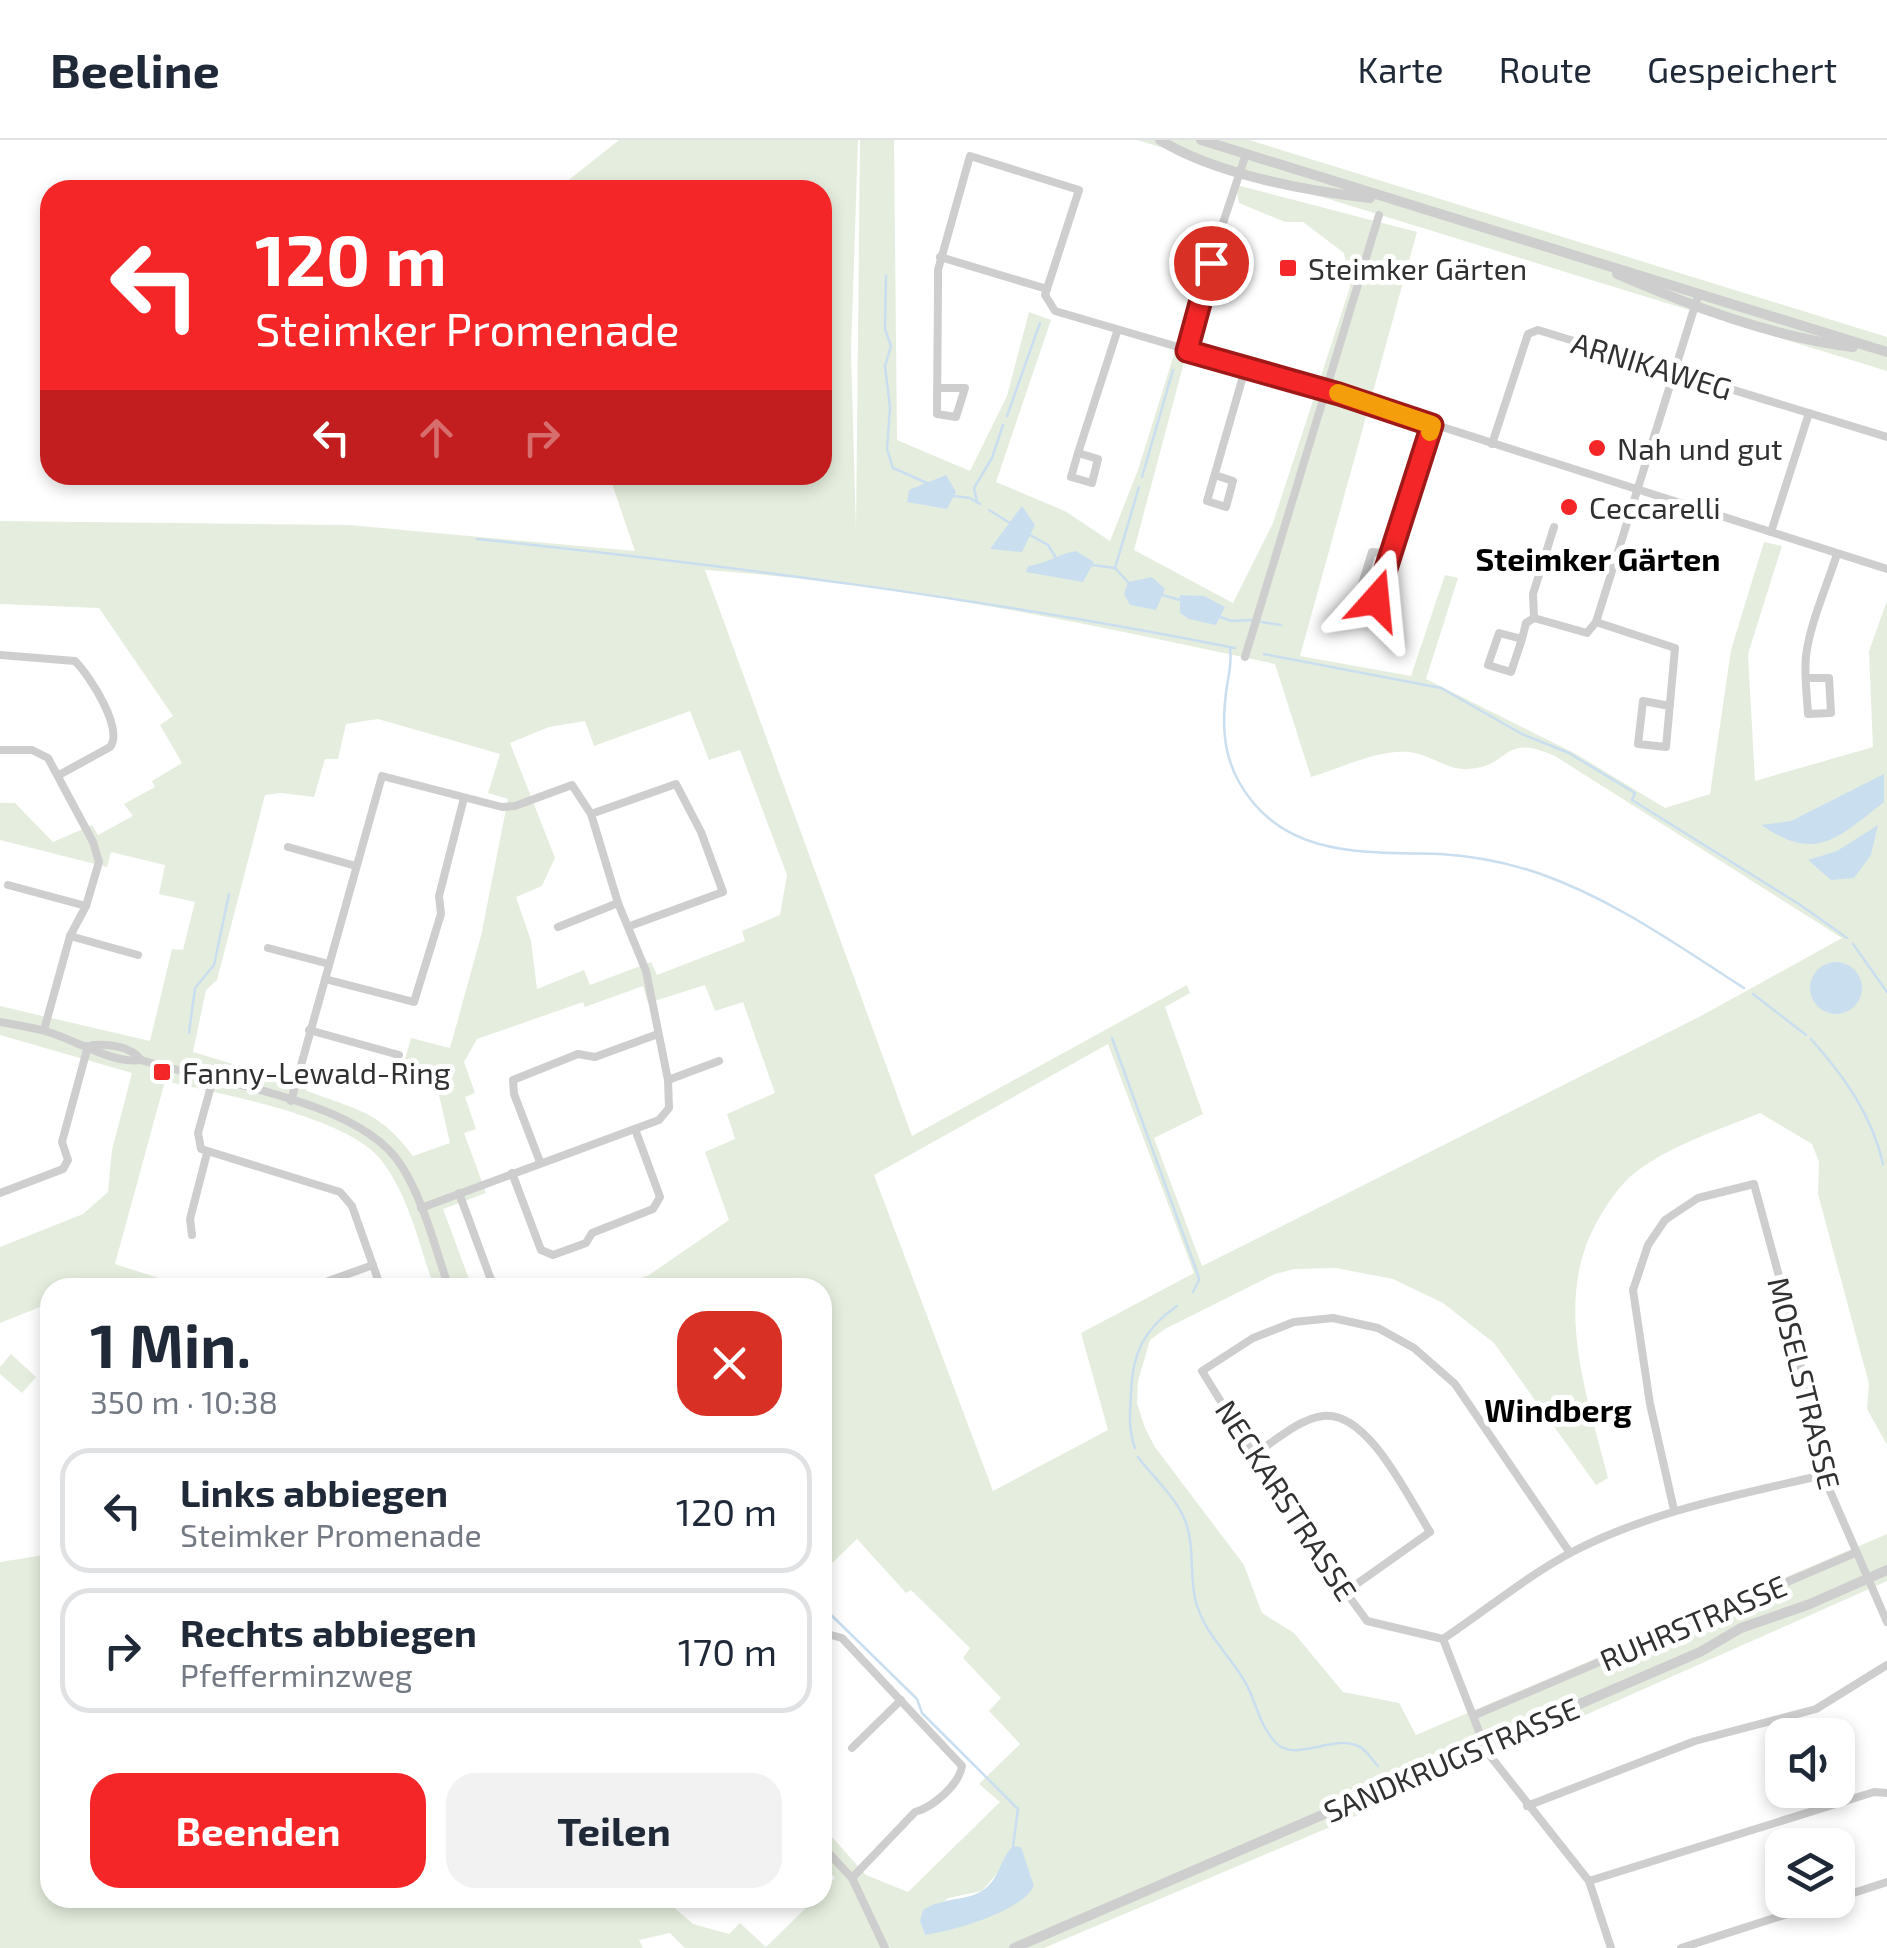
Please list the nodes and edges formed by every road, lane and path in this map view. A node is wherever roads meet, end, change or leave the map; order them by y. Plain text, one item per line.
1 (1160, 140) edge
2 (1201, 140) edge
3 (1246, 154) junction
4 (1240, 171) junction
5 (1410, 205) junction
6 (1379, 216) dead end
7 (940, 257) junction
8 (1047, 288) junction
9 (1697, 300) junction
10 (1117, 332) junction
11 (1187, 351) junction
12 (1887, 353) edge
13 (1246, 366) junction
14 (1672, 372) junction
15 (937, 388) junction
16 (1326, 390) junction
17 (1809, 413) junction
18 (1432, 425) junction
19 (1887, 438) edge
20 (1492, 444) junction
21 (1078, 453) dead end
22 (1215, 475) dead end
23 (1637, 490) junction
24 (1554, 528) dead end
25 (1771, 532) junction
26 (1392, 554) junction
27 (1837, 554) junction
28 (1887, 568) edge
29 (1534, 618) junction
30 (1596, 622) junction
31 (1522, 639) junction
32 (0, 655) edge
33 (1245, 657) dead end
34 (1806, 678) junction
35 (1670, 706) dead end
36 (0, 750) edge
37 (59, 775) junction
38 (464, 798) junction
39 (591, 814) junction
40 (288, 847) dead end
41 (356, 866) junction
42 (8, 884) dead end
43 (618, 903) junction
44 (86, 906) junction
45 (630, 926) junction
46 (558, 927) dead end
47 (70, 936) junction
48 (268, 948) dead end
49 (138, 954) dead end
50 (330, 964) junction
51 (326, 978) junction
52 (0, 1022) edge
53 (44, 1030) junction
54 (309, 1030) junction
55 (658, 1034) junction
56 (88, 1046) junction
57 (398, 1055) dead end
58 (719, 1061) dead end
59 (213, 1079) junction
60 (668, 1080) junction
61 (291, 1100) junction
62 (634, 1129) junction
63 (207, 1153) junction
64 (540, 1162) junction
65 (512, 1173) junction
66 (0, 1193) edge
67 (459, 1193) junction
68 (421, 1208) junction
69 (192, 1235) dead end
70 (373, 1265) junction
71 (337, 1278) edge
72 (378, 1278) edge
73 (446, 1278) edge
74 (490, 1278) edge
75 (1255, 1454) junction
76 (1824, 1476) junction
77 (1674, 1510) junction
78 (1570, 1553) junction
79 (1855, 1553) junction
80 (1887, 1570) edge
81 (1866, 1579) junction
82 (1344, 1593) junction
83 (1887, 1622) edge
84 (832, 1635) edge
85 (1444, 1639) junction
86 (1887, 1665) edge
87 (901, 1700) junction
88 (1476, 1716) junction
89 (1484, 1743) junction
90 (852, 1748) dead end
91 (1887, 1794) edge
92 (1527, 1806) junction
93 (832, 1857) edge
94 (852, 1878) junction
95 (1589, 1881) junction
96 (1887, 1882) edge
97 (1855, 1892) edge
98 (1775, 1918) edge
99 (885, 1948) edge
100 (1014, 1948) edge
101 (1611, 1948) edge
102 (1681, 1948) edge

1 - 4 street
2 - 3 street
3 - 4 street
3 - 5 street
4 - 5 street
4 - 11 street
5 - 9 street
6 - 16 street
7 - 8 street
7 - 8 street
7 - 15 street
8 - 10 street
9 - 12 street
9 - 14 street
10 - 11 street
10 - 21 street
11 - 13 street
13 - 16 street
13 - 22 street
14 - 17 street, ARNIKAWEG
14 - 20 street, ARNIKAWEG
14 - 23 street
15 - 15 street
16 - 18 street
16 - 33 street
17 - 19 street, ARNIKAWEG
17 - 25 street
18 - 20 street
18 - 26 street
20 - 23 street
23 - 25 street
23 - 30 street
24 - 29 street
25 - 27 street
26 - 26 street
27 - 28 street
27 - 34 street
29 - 30 street
29 - 31 street
30 - 35 street
31 - 31 street
32 - 37 street
34 - 34 street
36 - 37 street
37 - 44 street
38 - 39 street
38 - 41 street
38 - 51 street
39 - 43 street
39 - 45 street
40 - 41 street
41 - 50 street
42 - 44 street
43 - 45 street
43 - 46 street
44 - 47 street
45 - 55 street
47 - 49 street
47 - 53 street
48 - 50 street
50 - 51 street
51 - 54 street
52 - 53 street
53 - 56 street
54 - 57 street
54 - 61 street
55 - 60 street
55 - 64 street
56 - 59 street
56 - 66 street
58 - 60 street
59 - 61 street
59 - 63 street
60 - 62 street
61 - 68 street
62 - 64 street
62 - 65 street
63 - 69 street
63 - 70 street
64 - 65 street
65 - 67 street
67 - 68 street
67 - 74 street
68 - 73 street
70 - 71 street
70 - 72 street
75 - 78 street, NECKARSTRASSE
75 - 82 street, NECKARSTRASSE
75 - 82 street
76 - 77 street
76 - 77 street, MOSELSTRASSE
76 - 79 street, MOSELSTRASSE
77 - 78 street
78 - 85 street
79 - 81 street, MOSELSTRASSE
79 - 88 street, RUHRSTRASSE
80 - 81 street, SANDKRUGSTRASSE
81 - 83 street, MOSELSTRASSE
81 - 89 street, SANDKRUGSTRASSE
82 - 85 street, NECKARSTRASSE
84 - 87 street
85 - 88 street
86 - 92 street
87 - 90 street
87 - 94 street
88 - 89 street
89 - 92 street
89 - 100 street, SANDKRUGSTRASSE
91 - 95 street
92 - 95 street
93 - 94 street
94 - 99 street
95 - 101 street
96 - 97 street
98 - 102 street

